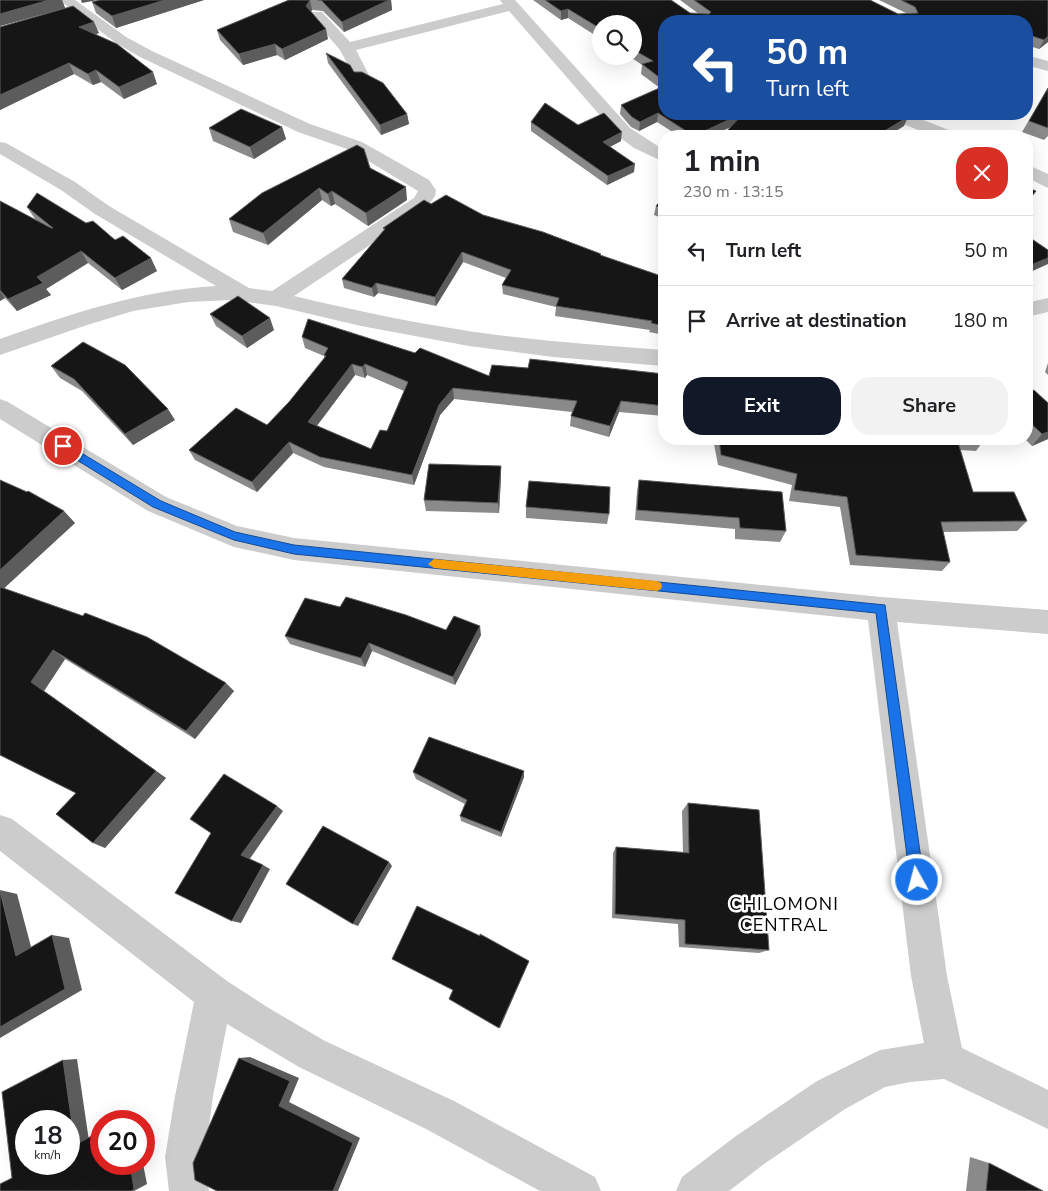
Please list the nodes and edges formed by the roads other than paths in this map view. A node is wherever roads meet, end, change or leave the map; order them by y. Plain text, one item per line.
1 (509, 3) edge
2 (100, 6) edge
3 (70, 8) edge
4 (316, 15) edge
5 (347, 48) junction
6 (1033, 62) edge
7 (1048, 66) edge
8 (362, 77) edge
9 (909, 120) edge
10 (933, 130) edge
11 (0, 147) edge
12 (658, 154) edge
13 (1033, 173) edge
14 (1048, 182) edge
15 (244, 294) junction
16 (277, 298) junction
17 (1048, 305) edge
18 (1033, 308) edge
19 (0, 348) edge
20 (658, 357) edge
21 (0, 408) edge
22 (881, 608) junction
23 (1048, 622) edge
24 (0, 831) edge
25 (214, 994) junction
26 (946, 1060) junction
27 (1048, 1110) edge
28 (189, 1191) edge
29 (581, 1191) edge
30 (696, 1191) edge

1 - 5 street
1 - 12 street
2 - 3 street
3 - 16 street
4 - 5 street
5 - 8 street
6 - 7 street
9 - 10 street
11 - 15 street
13 - 14 street
15 - 16 street
15 - 19 street
16 - 20 street
17 - 18 street
21 - 22 street
22 - 23 street
22 - 26 street
24 - 25 street
25 - 28 street
25 - 29 street
26 - 27 street
26 - 30 street

